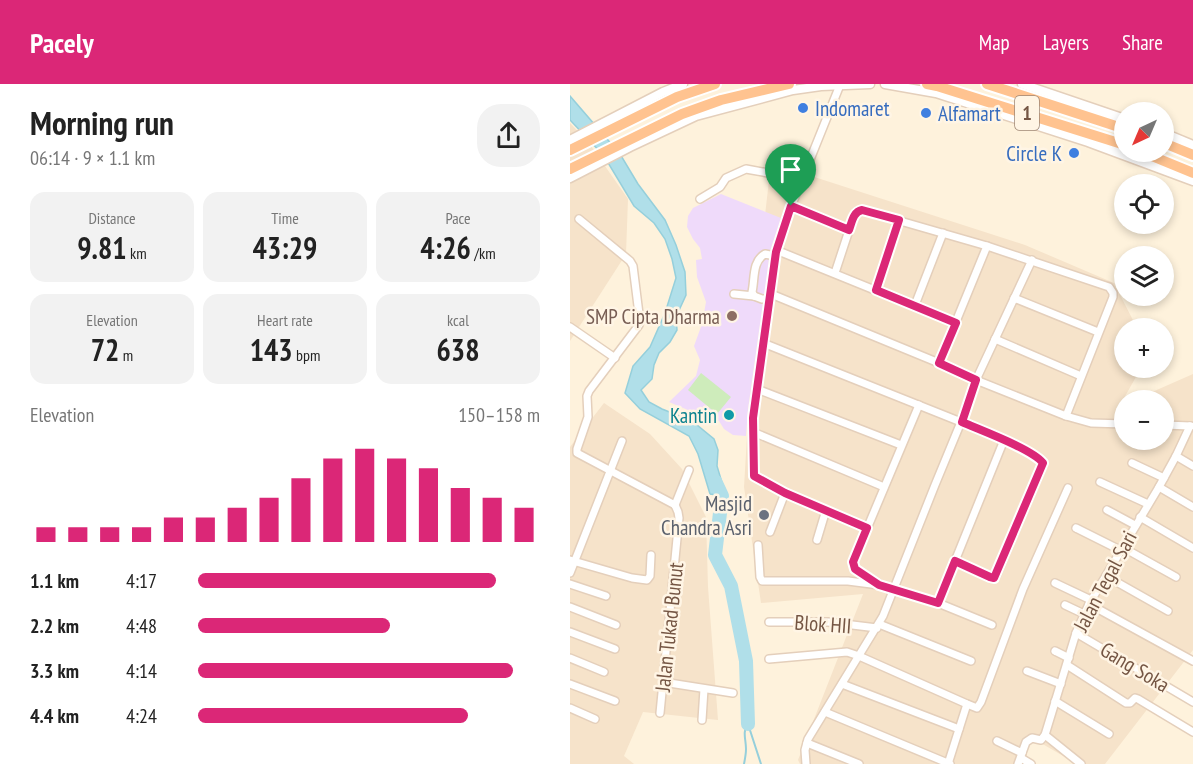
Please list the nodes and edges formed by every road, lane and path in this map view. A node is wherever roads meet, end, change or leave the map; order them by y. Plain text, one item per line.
1 (683, 84) edge
2 (715, 84) edge
3 (789, 84) edge
4 (870, 84) edge
5 (885, 84) edge
6 (927, 84) edge
7 (987, 84) edge
8 (1022, 84) edge
9 (840, 85) edge
10 (1041, 95) junction
11 (1114, 116) edge
12 (1028, 118) junction
13 (612, 124) junction
14 (1114, 125) edge
15 (1174, 137) edge
16 (574, 141) edge
17 (1114, 142) edge
18 (627, 144) junction
19 (1193, 145) edge
20 (1174, 147) edge
21 (570, 150) edge
22 (1193, 155) edge
23 (1166, 162) edge
24 (591, 163) junction
25 (570, 169) edge
26 (1193, 173) edge
27 (570, 178) edge
28 (802, 179) junction
29 (1193, 181) edge
30 (700, 199) dead end
31 (791, 206) junction
32 (579, 219) dead end
33 (899, 220) junction
34 (849, 230) junction
35 (943, 233) junction
36 (987, 246) junction
37 (776, 253) junction
38 (1032, 260) junction
39 (835, 273) junction
40 (876, 290) junction
41 (734, 294) dead end
42 (754, 296) junction
43 (770, 296) junction
44 (1014, 298) junction
45 (915, 305) junction
46 (956, 323) junction
47 (570, 327) edge
48 (1098, 332) junction
49 (995, 339) junction
50 (764, 343) junction
51 (615, 358) junction
52 (939, 363) junction
53 (1081, 376) junction
54 (976, 380) junction
55 (757, 389) junction
56 (919, 405) junction
57 (1066, 416) junction
58 (962, 422) junction
59 (1114, 424) edge
60 (1174, 426) edge
61 (1191, 427) edge
62 (753, 432) junction
63 (1004, 440) junction
64 (622, 441) dead end
65 (901, 445) junction
66 (1176, 456) junction
67 (1132, 463) dead end
68 (1193, 466) edge
69 (611, 471) junction
70 (689, 471) dead end
71 (1164, 478) junction
72 (1100, 482) dead end
73 (884, 487) junction
74 (1159, 487) junction
75 (1068, 488) dead end
76 (785, 493) junction
77 (1148, 504) junction
78 (675, 505) junction
79 (1193, 507) edge
80 (826, 510) junction
81 (1107, 510) dead end
82 (1140, 517) junction
83 (1135, 525) junction
84 (867, 528) junction
85 (1076, 528) dead end
86 (770, 532) dead end
87 (817, 540) dead end
88 (758, 545) dead end
89 (1121, 548) junction
90 (1193, 548) edge
91 (651, 555) dead end
92 (572, 561) edge
93 (955, 561) junction
94 (570, 573) edge
95 (1106, 576) junction
96 (1176, 577) dead end
97 (1056, 583) dead end
98 (570, 584) edge
99 (879, 585) junction
100 (894, 589) junction
101 (606, 596) dead end
102 (1090, 602) junction
103 (938, 603) junction
104 (1065, 605) dead end
105 (570, 607) edge
106 (1168, 610) dead end
107 (1084, 614) junction
108 (769, 622) dead end
109 (616, 625) dead end
110 (992, 625) dead end
111 (878, 626) junction
112 (570, 632) edge
113 (1076, 633) junction
114 (615, 649) dead end
115 (1054, 651) dead end
116 (859, 656) junction
117 (570, 658) edge
118 (769, 659) dead end
119 (1193, 660) edge
120 (971, 661) dead end
121 (1068, 662) junction
122 (1027, 671) dead end
123 (604, 672) dead end
124 (663, 682) junction
125 (570, 684) edge
126 (842, 684) junction
127 (1060, 684) junction
128 (704, 688) junction
129 (733, 693) dead end
130 (615, 701) dead end
131 (1055, 701) junction
132 (1193, 702) edge
133 (967, 704) junction
134 (570, 708) edge
135 (825, 712) junction
136 (660, 713) dead end
137 (595, 719) dead end
138 (702, 720) dead end
139 (959, 729) junction
140 (1193, 732) edge
141 (1109, 734) dead end
142 (1045, 735) junction
143 (998, 741) dead end
144 (807, 743) junction
145 (1020, 758) edge
146 (806, 764) edge
147 (859, 764) edge
148 (949, 764) edge
149 (1031, 764) edge
150 (1081, 764) edge

1 - 13 street
2 - 13 highway
3 - 18 highway
4 - 9 street
5 - 12 street
6 - 12 highway, 1
7 - 10 highway, 1
8 - 10 street
9 - 18 street
9 - 28 street
10 - 11 street
10 - 14 highway, 1
12 - 17 highway, 1
12 - 29 street
13 - 16 highway
15 - 19 street
16 - 21 highway
18 - 24 highway
20 - 22 highway
23 - 26 highway
24 - 25 highway
24 - 27 street
28 - 30 street
28 - 31 street
31 - 34 street
31 - 37 street
32 - 51 street
33 - 34 street
33 - 35 street
33 - 40 street
34 - 39 street
35 - 36 street
35 - 45 street
36 - 38 street
36 - 46 street
37 - 39 street
37 - 42 street
37 - 43 street
38 - 44 street
38 - 48 street
39 - 40 street
40 - 45 street
41 - 42 street
42 - 43 street
43 - 50 street
43 - 52 street
44 - 48 street
44 - 49 street
45 - 46 street
46 - 52 street
47 - 51 street
48 - 53 street
49 - 53 street
49 - 54 street
50 - 55 street
50 - 56 street
51 - 69 street
52 - 54 street
53 - 57 street
54 - 57 street
54 - 58 street
55 - 62 street
55 - 65 street
56 - 58 street
56 - 65 street
57 - 59 street
58 - 63 street
58 - 100 street
60 - 61 street
61 - 66 street, Jalan Tegal Sari
62 - 73 street
62 - 76 street
63 - 93 street
63 - 93 street
64 - 69 street
65 - 73 street
66 - 68 street
66 - 71 street, Jalan Tegal Sari
67 - 71 street
69 - 78 street
69 - 92 street
70 - 78 street
71 - 74 street, Jalan Tegal Sari
72 - 77 street
73 - 84 street
74 - 77 street, Jalan Tegal Sari
74 - 79 street
75 - 133 street
76 - 80 street
76 - 86 street
77 - 82 street, Jalan Tegal Sari
78 - 124 street, Jalan Tukad Bunut
80 - 84 street
80 - 87 street
81 - 83 street
82 - 83 street, Jalan Tegal Sari
82 - 90 street
83 - 89 street, Jalan Tegal Sari
84 - 99 street
85 - 89 street
88 - 99 street
89 - 95 street, Jalan Tegal Sari
89 - 96 street
91 - 92 street
92 - 94 street
93 - 103 street
95 - 102 street, Jalan Tegal Sari
95 - 106 street
97 - 102 street
98 - 101 street
99 - 100 street
100 - 103 street
100 - 111 street
102 - 107 street, Jalan Tegal Sari
102 - 119 street
103 - 110 street
104 - 107 street
105 - 109 street
107 - 113 street, Jalan Tegal Sari
108 - 111 street, Blok HII
111 - 116 street
111 - 120 street, Blok HII
112 - 114 street
113 - 121 street, Jalan Tegal Sari
113 - 132 street, Gang Soka
115 - 121 street
116 - 118 street
116 - 126 street
116 - 133 street
117 - 123 street
121 - 127 street, Jalan Tegal Sari
121 - 140 street
122 - 127 street
124 - 128 street
124 - 136 street, Jalan Tukad Bunut
125 - 130 street
126 - 135 street
126 - 139 street
127 - 131 street, Jalan Tegal Sari
128 - 129 street
128 - 138 street
131 - 141 street
131 - 142 street, Jalan Tegal Sari
133 - 139 street
134 - 137 street
135 - 144 street
135 - 148 street
139 - 148 street
142 - 145 street
142 - 150 street
143 - 145 street
144 - 146 street
144 - 147 street
145 - 149 street

